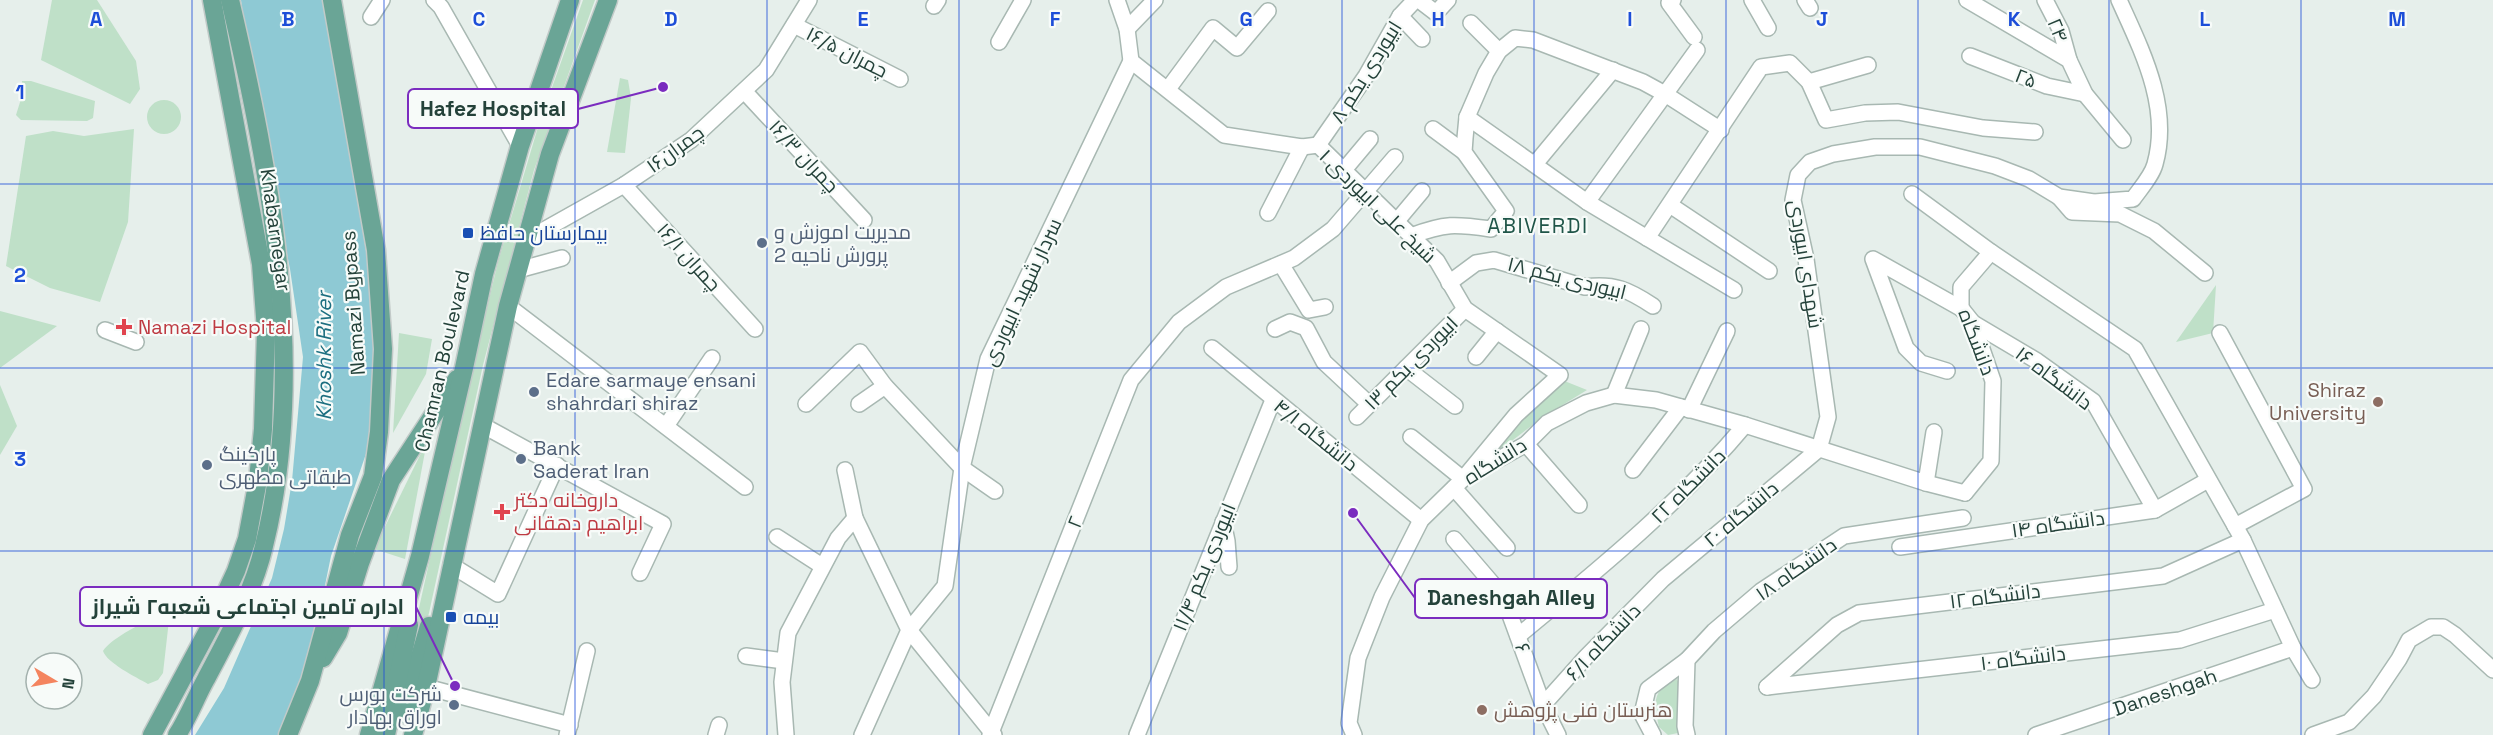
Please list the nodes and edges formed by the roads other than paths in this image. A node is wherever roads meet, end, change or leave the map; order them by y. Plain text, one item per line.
1 (213, 0) edge
2 (230, 0) edge
3 (332, 0) edge
4 (382, 0) edge
5 (570, 0) edge
6 (608, 0) edge
7 (809, 0) edge
8 (1023, 0) edge
9 (1118, 0) edge
10 (1155, 0) edge
11 (1417, 0) edge
12 (1448, 0) edge
13 (1673, 0) edge
14 (1752, 0) edge
15 (1967, 0) edge
16 (2044, 0) edge
17 (2119, 0) edge
18 (442, 2) edge
19 (1268, 11) dead end
20 (1400, 16) junction
21 (371, 17) dead end
22 (1471, 23) dead end
23 (794, 25) junction
24 (1768, 28) dead end
25 (1127, 29) junction
26 (1422, 39) dead end
27 (999, 42) dead end
28 (1499, 51) junction
29 (1970, 56) dead end
30 (2069, 60) junction
31 (1131, 61) junction
32 (1868, 65) dead end
33 (1613, 70) junction
34 (900, 79) dead end
35 (1809, 82) junction
36 (1168, 89) junction
37 (745, 92) junction
38 (1665, 94) junction
39 (2085, 94) junction
40 (1467, 117) junction
41 (1433, 129) dead end
42 (1721, 130) junction
43 (2035, 132) dead end
44 (1370, 139) dead end
45 (2123, 140) dead end
46 (1318, 145) junction
47 (520, 146) junction
48 (1302, 147) junction
49 (1464, 152) junction
50 (1395, 157) dead end
51 (1535, 164) junction
52 (1344, 170) junction
53 (624, 185) junction
54 (1422, 191) dead end
55 (1366, 192) junction
56 (1912, 194) dead end
57 (2059, 197) junction
58 (1587, 202) junction
59 (1670, 205) junction
60 (1268, 213) dead end
61 (864, 220) dead end
62 (1396, 222) junction
63 (1411, 236) junction
64 (1647, 238) junction
65 (526, 240) junction
66 (1991, 252) junction
67 (562, 258) dead end
68 (1281, 264) junction
69 (518, 270) junction
70 (1768, 271) dead end
71 (2205, 273) dead end
72 (1449, 283) junction
73 (1734, 290) dead end
74 (508, 306) junction
75 (1653, 306) dead end
76 (1325, 307) dead end
77 (1465, 309) junction
78 (1962, 309) junction
79 (1973, 323) junction
80 (755, 329) dead end
81 (1275, 329) dead end
82 (1641, 329) dead end
83 (105, 330) dead end
84 (1497, 331) junction
85 (1727, 331) dead end
86 (2220, 333) dead end
87 (136, 342) dead end
88 (1212, 348) dead end
89 (1476, 357) dead end
90 (712, 358) dead end
91 (464, 368) junction
92 (1406, 368) junction
93 (1947, 371) dead end
94 (885, 386) junction
95 (1614, 395) junction
96 (1273, 400) junction
97 (806, 404) dead end
98 (859, 404) dead end
99 (1370, 404) junction
100 (1455, 406) dead end
101 (1685, 408) junction
102 (1357, 417) dead end
103 (482, 424) junction
104 (1745, 425) junction
105 (666, 426) junction
106 (1934, 432) dead end
107 (1410, 437) dead end
108 (1526, 444) junction
109 (1820, 449) junction
110 (557, 465) junction
111 (962, 468) junction
112 (1633, 470) dead end
113 (845, 471) dead end
114 (2208, 480) junction
115 (1926, 483) junction
116 (1458, 484) junction
117 (745, 487) dead end
118 (995, 491) dead end
119 (1965, 493) junction
120 (1579, 505) dead end
121 (2155, 510) junction
122 (855, 518) junction
123 (1963, 518) junction
124 (1421, 520) junction
125 (1223, 522) junction
126 (2235, 526) junction
127 (777, 537) dead end
128 (1965, 538) junction
129 (1454, 539) dead end
130 (2243, 540) junction
131 (1900, 547) dead end
132 (1507, 548) dead end
133 (420, 555) junction
134 (451, 565) junction
135 (822, 566) junction
136 (1229, 567) dead end
137 (640, 573) dead end
138 (1663, 579) joint
139 (2275, 610) junction
140 (909, 630) junction
141 (1518, 636) junction
142 (2294, 648) junction
143 (587, 651) dead end
144 (746, 656) dead end
145 (1687, 660) junction
146 (784, 661) junction
147 (2493, 670) edge
148 (2312, 680) dead end
149 (310, 681) junction
150 (426, 687) junction
151 (1767, 687) joint
152 (1544, 705) junction
153 (569, 730) edge
154 (992, 734) edge
155 (152, 735) edge
156 (177, 735) edge
157 (288, 735) edge
158 (369, 735) edge
159 (386, 735) edge
160 (397, 735) edge
161 (413, 735) edge
162 (786, 735) edge
163 (862, 735) edge
164 (1137, 735) edge
165 (1354, 735) edge
166 (1558, 735) edge
167 (1653, 735) edge
168 (1687, 735) edge
169 (2036, 735) edge
170 (2313, 735) edge

1 - 155 main road, Khabarnegar
2 - 156 main road
3 - 149 main road, Namazi Bypass
4 - 21 street
5 - 47 main road, Chamran Boulevard
6 - 65 main road
7 - 23 street, چمران۱۶
8 - 27 street
9 - 25 street
10 - 25 street
11 - 12 street
11 - 20 street, ۸ ابیوردی یکم
13 - 38 street
14 - 24 street
15 - 30 street
16 - 30 street, ۲۴
17 - 57 street, شهدای ابیوردی
18 - 47 street
19 - 36 street
20 - 26 street
20 - 46 street, ۸ ابیوردی یکم
22 - 28 street
23 - 34 street, ۱۶/۵ چمران
23 - 37 street, چمران۱۶
25 - 31 street
28 - 33 street
28 - 40 street
29 - 39 street, ۲۵
30 - 39 street, ۲۴
31 - 36 street, شیخ علی ابیوردی ۱
31 - 111 street, سردار شهید ابیوردی
32 - 35 street
33 - 38 street
33 - 51 street
35 - 42 street
35 - 43 street
36 - 48 street, شیخ علی ابیوردی ۱
37 - 53 street, چمران۱۶
37 - 61 street, ۱۶/۳ چمران
38 - 42 street
38 - 58 street
39 - 45 street, ۲۴
40 - 49 street
40 - 51 street
41 - 49 street
42 - 59 street
44 - 52 street
46 - 48 street, شیخ علی ابیوردی ۱
46 - 52 street, شیخ علی ابیوردی ۱
47 - 91 main road, Chamran Boulevard
48 - 60 street
49 - 63 street
50 - 55 street, ۲
51 - 58 street
52 - 55 street, شیخ علی ابیوردی ۱
53 - 65 street, چمران۱۶
53 - 80 street, ۱۶/۱ چمران
54 - 62 street
55 - 62 street, شیخ علی ابیوردی ۱
55 - 68 street, ۲
56 - 66 street
57 - 71 street
57 - 109 street, شهدای ابیوردی
58 - 64 street
59 - 64 street
59 - 70 street
62 - 63 street, شیخ علی ابیوردی ۱
63 - 72 street, شیخ علی ابیوردی ۱
64 - 73 street
65 - 69 main road
66 - 78 street, دانشگاه
66 - 114 street
67 - 69 street
68 - 76 street
68 - 154 street, ۲
69 - 74 main road
72 - 75 street, ۱۸ ابیوردی یکم
72 - 77 street, شیخ علی ابیوردی ۱
74 - 103 main road
74 - 105 street
77 - 84 street, شیخ علی ابیوردی ۱
77 - 92 street, ۱۳ ابیوردی یکم
78 - 79 street, دانشگاه
78 - 93 street
79 - 119 street, دانشگاه
79 - 121 street, ۱۶ دانشگاه
81 - 99 street
82 - 95 street
83 - 87 street
84 - 89 street
84 - 116 street, شیخ علی ابیوردی ۱
85 - 101 street
86 - 126 street
88 - 96 street, ۴/۱ دانشگاه
90 - 105 street
91 - 133 main road, Chamran Boulevard
91 - 149 main road
92 - 99 street, ۱۳ ابیوردی یکم
92 - 100 street
94 - 97 street
94 - 98 street
94 - 111 street
95 - 101 street, دانشگاه
95 - 108 street, دانشگاه
96 - 124 street, ۴/۱ دانشگاه
96 - 125 street, ۱۱/۴ ابیوردی یکم
99 - 102 street, ۱۳ ابیوردی یکم
101 - 104 street, دانشگاه
101 - 112 street
103 - 110 street
103 - 134 main road
104 - 109 street, دانشگاه
104 - 141 street, ۲۲ دانشگاه
105 - 117 street
106 - 115 street
107 - 116 street
108 - 116 street, دانشگاه
108 - 120 street
109 - 115 street, دانشگاه
109 - 138 street, ۲۰ دانشگاه
110 - 134 street
110 - 137 street
111 - 118 street
111 - 140 street, سردار شهید ابیوردی
113 - 122 street
114 - 121 street, ۱۴ دانشگاه
114 - 126 street
115 - 119 street, دانشگاه
116 - 124 street, دانشگاه
116 - 132 street
119 - 123 street
121 - 128 street, ۱۴ دانشگاه
122 - 135 street
122 - 140 street
123 - 128 street
123 - 145 street, ۱۸ دانشگاه
124 - 165 street, دانشگاه
125 - 136 street
125 - 164 street, ۱۱/۴ ابیوردی یکم
126 - 130 street
127 - 135 street
128 - 131 street, ۱۴ دانشگاه
129 - 141 street, ۶
130 - 139 street
130 - 151 street, ۱۲ دانشگاه
133 - 158 main road, Chamran Boulevard
133 - 159 main road
134 - 150 main road
134 - 160 main road
135 - 146 street
138 - 152 street, ۶/۱ دانشگاه
139 - 142 street
139 - 151 street, ۱۰ دانشگاه
140 - 154 street
140 - 163 street, سردار شهید ابیوردی
141 - 152 street, ۶
142 - 148 street
142 - 169 street, Daneshgah
143 - 153 street
144 - 146 street
145 - 167 street, ۱۸ دانشگاه
145 - 168 street
146 - 162 street
147 - 170 street
149 - 157 main road, Namazi Bypass
150 - 153 street
150 - 161 main road
152 - 166 street, ۶

